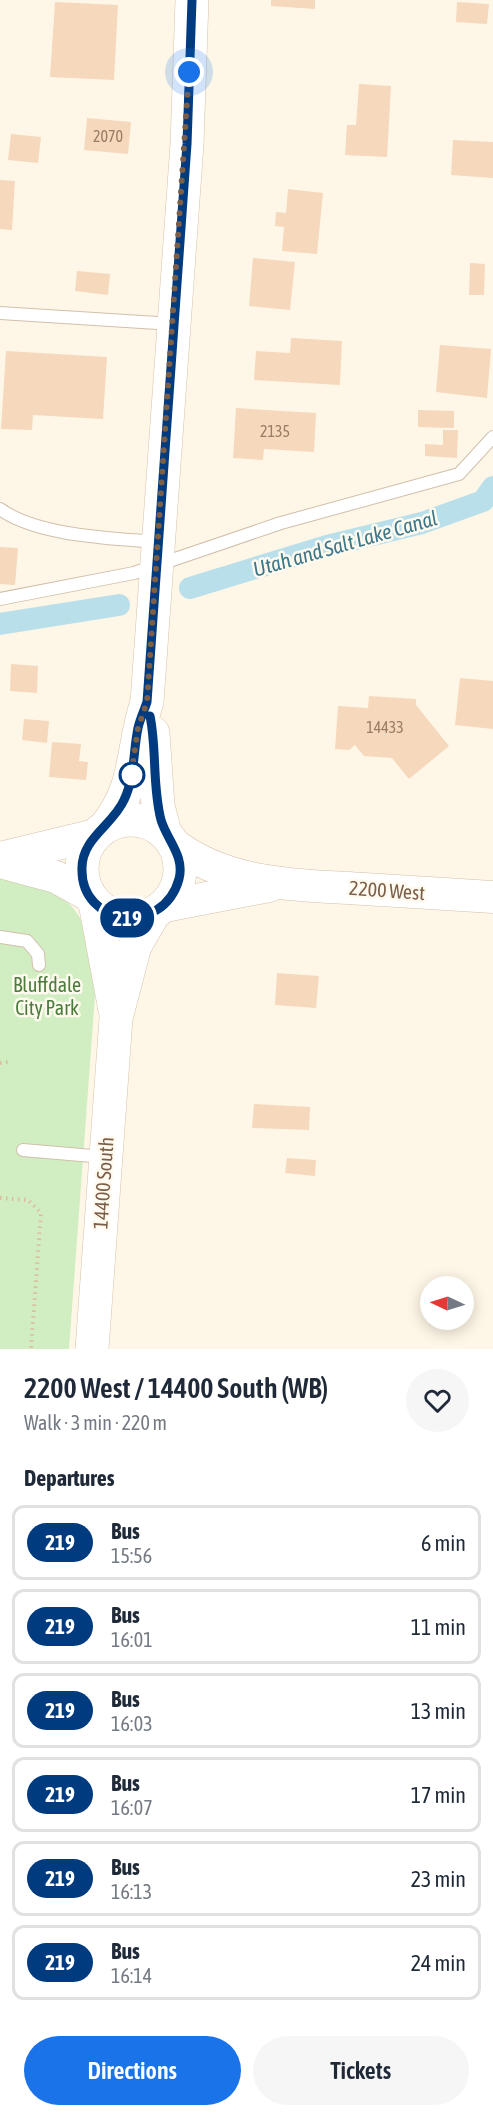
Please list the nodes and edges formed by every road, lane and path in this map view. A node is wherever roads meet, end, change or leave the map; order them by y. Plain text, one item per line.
1 (192, 0) edge
2 (0, 313) edge
3 (174, 324) junction
4 (493, 437) edge
5 (0, 509) edge
6 (156, 554) junction
7 (0, 599) edge
8 (147, 702) junction
9 (100, 831) junction
10 (170, 839) junction
11 (0, 858) edge
12 (0, 862) edge
13 (282, 884) junction
14 (493, 897) edge
15 (93, 900) junction
16 (159, 909) junction
17 (0, 938) edge
18 (39, 965) dead end
19 (116, 1018) junction
20 (8, 1062) dead end
21 (0, 1063) edge
22 (23, 1150) dead end
23 (105, 1157) junction
24 (0, 1198) edge
25 (31, 1349) edge
26 (92, 1349) edge

1 - 3 main road
2 - 3 lane
3 - 6 main road
4 - 6 lane
5 - 6 lane
6 - 7 lane
6 - 8 main road
8 - 9 main road
8 - 10 main road
9 - 10 main road
9 - 11 street
9 - 15 main road
10 - 13 street, 2200 West
10 - 16 main road
12 - 15 street
13 - 14 street, 2200 West
13 - 16 street, 2200 West
15 - 16 main road
15 - 19 main road, 14400 South
16 - 19 main road, 14400 South
17 - 18 lane
19 - 23 main road, 14400 South
20 - 21 path
22 - 23 lane
23 - 26 main road, 14400 South
24 - 25 path

